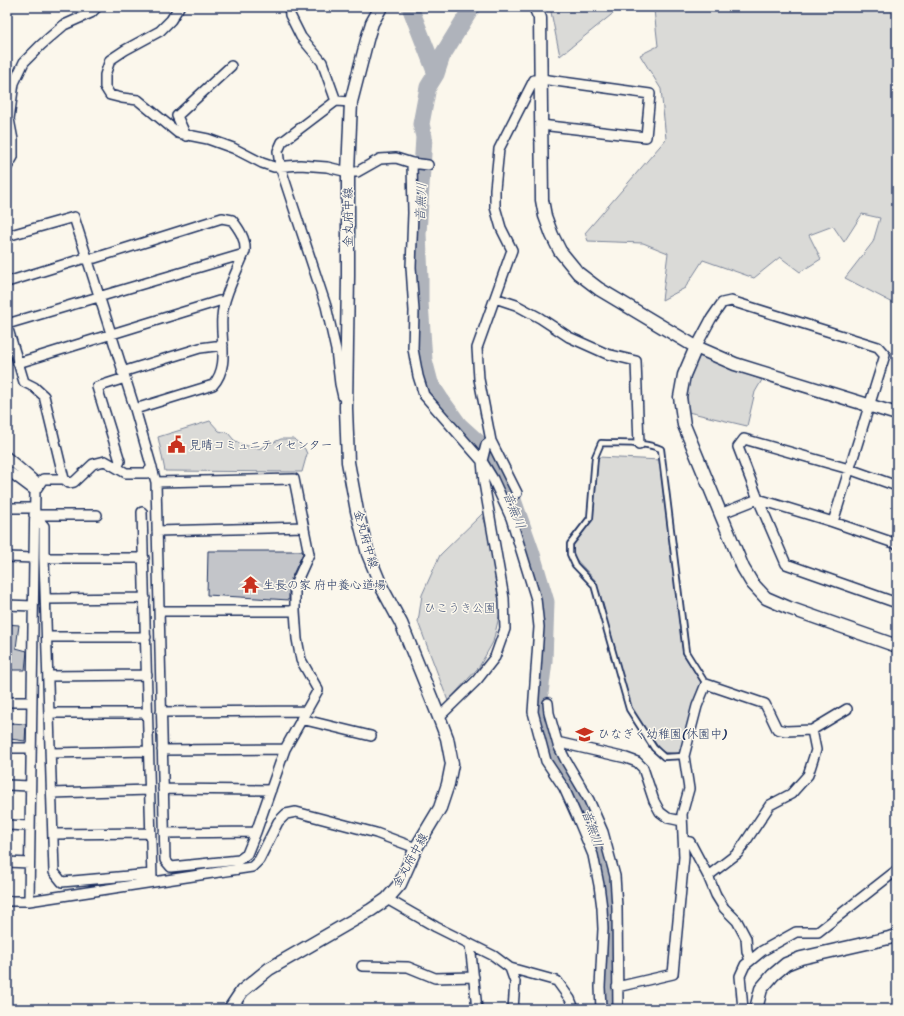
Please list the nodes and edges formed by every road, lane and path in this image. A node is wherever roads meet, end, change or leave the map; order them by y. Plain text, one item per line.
1 (97, 7) edge
2 (179, 7) edge
3 (289, 7) edge
4 (381, 7) edge
5 (535, 7) edge
6 (231, 66) dead end
7 (541, 79) junction
8 (336, 101) junction
9 (351, 102) junction
10 (541, 125) junction
11 (186, 136) junction
12 (412, 163) junction
13 (428, 165) dead end
14 (280, 166) junction
15 (7, 167) edge
16 (348, 172) junction
17 (7, 236) edge
18 (244, 254) junction
19 (87, 259) junction
20 (7, 282) edge
21 (99, 297) junction
22 (495, 298) junction
23 (224, 302) junction
24 (7, 325) edge
25 (111, 335) junction
26 (223, 345) junction
27 (696, 347) junction
28 (18, 363) junction
29 (123, 375) junction
30 (869, 406) junction
31 (346, 408) junction
32 (135, 409) junction
33 (897, 414) edge
34 (489, 443) junction
35 (639, 444) junction
36 (7, 457) edge
37 (482, 461) junction
38 (152, 467) junction
39 (117, 468) junction
40 (849, 469) junction
41 (7, 470) edge
42 (64, 479) junction
43 (156, 482) junction
44 (897, 486) edge
45 (36, 488) junction
46 (517, 493) dead end
47 (758, 499) junction
48 (7, 508) edge
49 (34, 512) junction
50 (142, 512) dead end
51 (720, 514) junction
52 (97, 515) dead end
53 (833, 522) junction
54 (304, 528) junction
55 (157, 531) junction
56 (897, 544) edge
57 (7, 557) edge
58 (34, 558) junction
59 (44, 558) junction
60 (144, 558) junction
61 (145, 598) junction
62 (46, 599) junction
63 (897, 603) edge
64 (7, 605) edge
65 (33, 606) junction
66 (159, 611) junction
67 (295, 611) junction
68 (146, 637) junction
69 (47, 638) junction
70 (897, 646) edge
71 (146, 675) junction
72 (48, 676) junction
73 (706, 684) junction
74 (7, 702) edge
75 (32, 702) junction
76 (548, 703) dead end
77 (847, 709) dead end
78 (161, 712) junction
79 (49, 713) junction
80 (147, 713) junction
81 (304, 715) junction
82 (438, 717) junction
83 (812, 730) junction
84 (370, 736) dead end
85 (558, 745) junction
86 (7, 748) edge
87 (31, 748) junction
88 (285, 749) junction
89 (162, 750) junction
90 (148, 751) junction
91 (51, 753) junction
92 (684, 756) junction
93 (7, 785) edge
94 (30, 786) junction
95 (163, 789) junction
96 (149, 790) junction
97 (271, 790) junction
98 (52, 793) junction
99 (682, 821) junction
100 (7, 825) edge
101 (30, 826) junction
102 (256, 832) junction
103 (150, 833) junction
104 (164, 833) junction
105 (53, 834) junction
106 (684, 841) junction
107 (416, 848) junction
108 (7, 862) edge
109 (223, 862) junction
110 (29, 863) junction
111 (897, 870) edge
112 (225, 872) junction
113 (708, 876) junction
114 (152, 878) junction
115 (387, 899) junction
116 (7, 901) edge
117 (29, 901) junction
118 (897, 935) edge
119 (470, 944) junction
120 (750, 961) junction
121 (362, 966) dead end
122 (510, 968) junction
123 (474, 977) junction
124 (617, 987) junction
125 (230, 1009) edge
126 (477, 1009) edge
127 (513, 1009) edge
128 (574, 1009) edge
129 (601, 1009) edge
130 (618, 1009) edge
131 (743, 1009) edge
132 (756, 1009) edge

1 - 15 street
2 - 11 street
3 - 8 street
4 - 9 street, 金丸府中線
5 - 7 street
6 - 11 street
7 - 10 street
7 - 10 street
7 - 22 street
8 - 9 street
8 - 14 street
9 - 16 street, 金丸府中線
10 - 27 street
11 - 14 street
12 - 13 street
12 - 16 street
12 - 37 street
14 - 16 street
14 - 31 street
16 - 31 street, 金丸府中線
17 - 19 street
18 - 19 street
18 - 21 street
18 - 23 street
19 - 20 street
19 - 21 street
21 - 24 street
21 - 25 street
22 - 34 street
22 - 35 street
23 - 25 street
23 - 26 street
24 - 28 street
25 - 28 street
25 - 29 street
26 - 29 street
26 - 32 street
27 - 30 street
27 - 30 street
27 - 51 street
28 - 42 street
29 - 32 street
29 - 39 street
30 - 33 street
30 - 40 street
31 - 82 street, 金丸府中線
32 - 38 street
34 - 37 street
34 - 46 street
35 - 73 lane
35 - 92 lane
36 - 45 street
37 - 82 street
37 - 129 street
38 - 39 street
38 - 43 street
39 - 42 street
40 - 44 street
40 - 47 street
40 - 53 street
41 - 45 street
42 - 45 street
43 - 54 street
43 - 55 street
45 - 49 street
47 - 51 street
47 - 53 street
47 - 63 street
48 - 49 street
49 - 52 street
49 - 58 street
49 - 59 street
50 - 60 street
51 - 70 street
53 - 56 street
54 - 55 street
54 - 67 street
55 - 66 street
57 - 58 street
58 - 65 street
59 - 60 street
59 - 62 street
60 - 61 street
61 - 62 street
61 - 68 street
62 - 69 street
64 - 65 street
65 - 75 street
66 - 67 street
66 - 78 street
67 - 81 street
68 - 69 street
68 - 71 street
69 - 72 street
71 - 72 street
71 - 80 street
72 - 79 street
73 - 83 street
73 - 92 street
74 - 75 street
75 - 87 street
76 - 85 street
77 - 83 street
78 - 81 street
78 - 89 street
79 - 80 street
79 - 91 street
80 - 90 street
81 - 84 street
81 - 88 street
82 - 107 street, 金丸府中線
83 - 113 street
85 - 99 street
85 - 124 street
86 - 87 street
87 - 94 street
88 - 89 street
88 - 97 street
89 - 95 street
90 - 91 street
90 - 96 street
91 - 98 street
92 - 99 street
93 - 94 street
94 - 101 street
95 - 97 street
95 - 104 street
96 - 98 street
96 - 103 street
97 - 102 street
98 - 105 street
99 - 106 street
100 - 101 street
101 - 110 street
102 - 104 street
102 - 109 street
103 - 105 street
103 - 114 street
104 - 109 street
105 - 114 street
106 - 113 street
106 - 124 street
107 - 112 street
107 - 115 street, 金丸府中線
108 - 110 street
109 - 112 street
110 - 117 street
111 - 120 street
112 - 114 street
113 - 120 street
114 - 117 street
115 - 119 street
115 - 125 street, 金丸府中線
116 - 117 street
118 - 132 street
119 - 122 street
119 - 123 street
120 - 131 street
121 - 123 street
122 - 127 street
122 - 128 street
123 - 126 street
124 - 130 street

